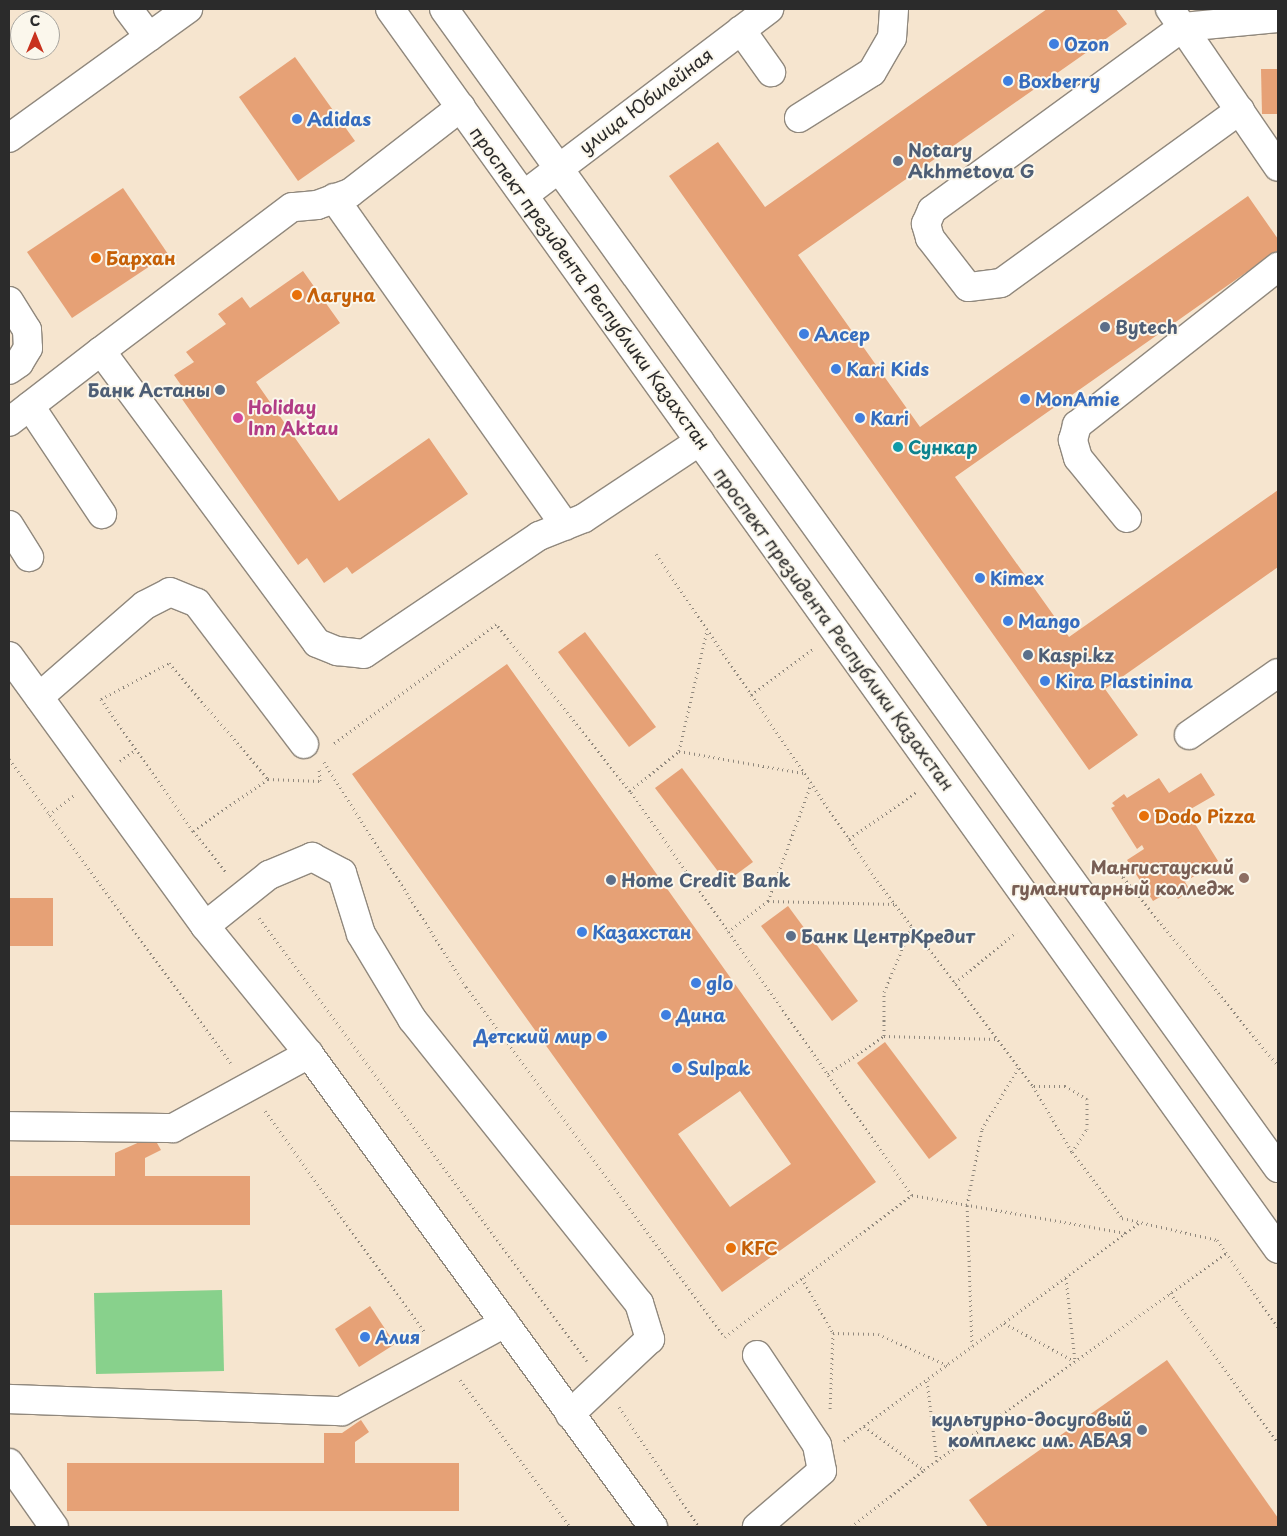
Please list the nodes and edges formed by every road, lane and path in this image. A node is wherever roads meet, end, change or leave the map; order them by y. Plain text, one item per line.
1 (128, 9) edge
2 (188, 9) edge
3 (390, 9) edge
4 (444, 9) edge
5 (770, 9) edge
6 (894, 9) edge
7 (1176, 18) edge
8 (1278, 18) edge
9 (741, 30) junction
10 (149, 37) junction
11 (771, 72) dead end
12 (460, 107) junction
13 (1240, 110) junction
14 (799, 118) dead end
15 (9, 138) edge
16 (1276, 159) edge
17 (558, 166) junction
18 (524, 195) junction
19 (334, 198) junction
20 (1278, 267) edge
21 (9, 301) edge
22 (101, 351) junction
23 (9, 370) edge
24 (19, 414) edge
25 (700, 441) junction
26 (102, 514) dead end
27 (1127, 518) dead end
28 (9, 525) edge
29 (565, 526) junction
30 (656, 554) dead end
31 (29, 557) dead end
32 (707, 630) junction
33 (836, 632) junction
34 (9, 656) edge
35 (1278, 673) edge
36 (751, 695) junction
37 (39, 697) junction
38 (1189, 735) dead end
39 (315, 746) joint
40 (679, 751) junction
41 (9, 759) edge
42 (804, 772) junction
43 (939, 775) junction
44 (268, 779) junction
45 (811, 784) junction
46 (630, 791) junction
47 (193, 831) junction
48 (849, 839) junction
49 (244, 896) junction
50 (768, 901) junction
51 (895, 904) junction
52 (205, 926) junction
53 (912, 926) junction
54 (728, 932) junction
55 (884, 1036) junction
56 (997, 1039) junction
57 (310, 1054) junction
58 (1019, 1066) junction
59 (828, 1074) junction
60 (1033, 1086) junction
61 (248, 1087) junction
62 (9, 1126) edge
63 (1072, 1152) junction
64 (1278, 1168) edge
65 (912, 1195) junction
66 (967, 1205) junction
67 (1140, 1223) junction
68 (1126, 1233) junction
69 (1278, 1249) edge
70 (1226, 1253) junction
71 (802, 1278) junction
72 (1066, 1278) junction
73 (1170, 1293) junction
74 (505, 1323) junction
75 (1004, 1323) junction
76 (1278, 1327) edge
77 (833, 1333) junction
78 (972, 1347) junction
79 (757, 1355) dead end
80 (442, 1357) junction
81 (1075, 1362) junction
82 (948, 1365) junction
83 (927, 1380) junction
84 (602, 1382) junction
85 (9, 1399) edge
86 (570, 1414) junction
87 (832, 1419) dead end
88 (864, 1426) junction
89 (1278, 1443) edge
90 (820, 1459) junction
91 (937, 1461) junction
92 (9, 1463) edge
93 (924, 1470) junction
94 (54, 1527) edge
95 (570, 1527) edge
96 (653, 1527) edge
97 (699, 1527) edge
98 (757, 1527) edge
99 (851, 1527) edge

1 - 10 main road
2 - 10 main road
3 - 12 main road, проспект президента Республики Казахстан
4 - 17 main road
5 - 9 main road, улица Юбилейная
6 - 14 main road
7 - 8 main road
7 - 13 main road
7 - 13 main road
9 - 11 main road
9 - 17 main road, улица Юбилейная
10 - 15 main road
12 - 18 main road, проспект президента Республики Казахстан
12 - 19 main road
13 - 16 main road
17 - 18 main road, улица Юбилейная
17 - 64 main road
18 - 25 main road, проспект президента Республики Казахстан
19 - 22 main road
19 - 29 main road
20 - 27 main road
21 - 23 main road
22 - 24 main road
22 - 29 main road
24 - 26 main road
25 - 29 main road
25 - 33 main road, проспект президента Республики Казахстан
28 - 31 main road
30 - 32 path
32 - 36 path
32 - 40 path
33 - 36 path
33 - 43 main road, проспект президента Республики Казахстан
34 - 37 main road
35 - 38 main road
36 - 42 path
37 - 39 main road
37 - 52 main road
39 - 46 path
40 - 42 path
40 - 46 path
41 - 61 path
42 - 45 path
43 - 48 path
43 - 69 main road, проспект президента Республики Казахстан
44 - 47 path
44 - 47 path
44 - 71 path
45 - 48 path
45 - 50 path
46 - 54 path
47 - 49 path
48 - 51 path
49 - 52 main road
49 - 84 path
49 - 84 main road
50 - 51 path
50 - 54 path
51 - 53 path
52 - 57 main road
53 - 55 path
53 - 56 path
54 - 59 path
55 - 56 path
55 - 59 path
56 - 58 path
57 - 61 main road
57 - 74 main road
58 - 60 path
58 - 66 path
59 - 65 path
60 - 63 path
60 - 63 path
61 - 62 main road
61 - 80 path
63 - 67 path
65 - 66 path
65 - 71 path
66 - 68 path
66 - 78 path
67 - 68 path
67 - 70 path
68 - 72 path
70 - 73 path
70 - 76 path
71 - 77 path
72 - 75 path
72 - 81 path
73 - 81 path
73 - 89 path
74 - 80 main road
74 - 86 main road
75 - 78 path
75 - 81 path
77 - 82 path
77 - 87 path
78 - 82 path
79 - 90 main road
80 - 85 main road
80 - 95 path
81 - 91 path
82 - 83 path
83 - 88 path
83 - 91 path
84 - 86 main road
84 - 97 path
86 - 96 main road
88 - 90 path
88 - 93 path
90 - 98 main road
91 - 93 path
92 - 94 main road
93 - 99 path

